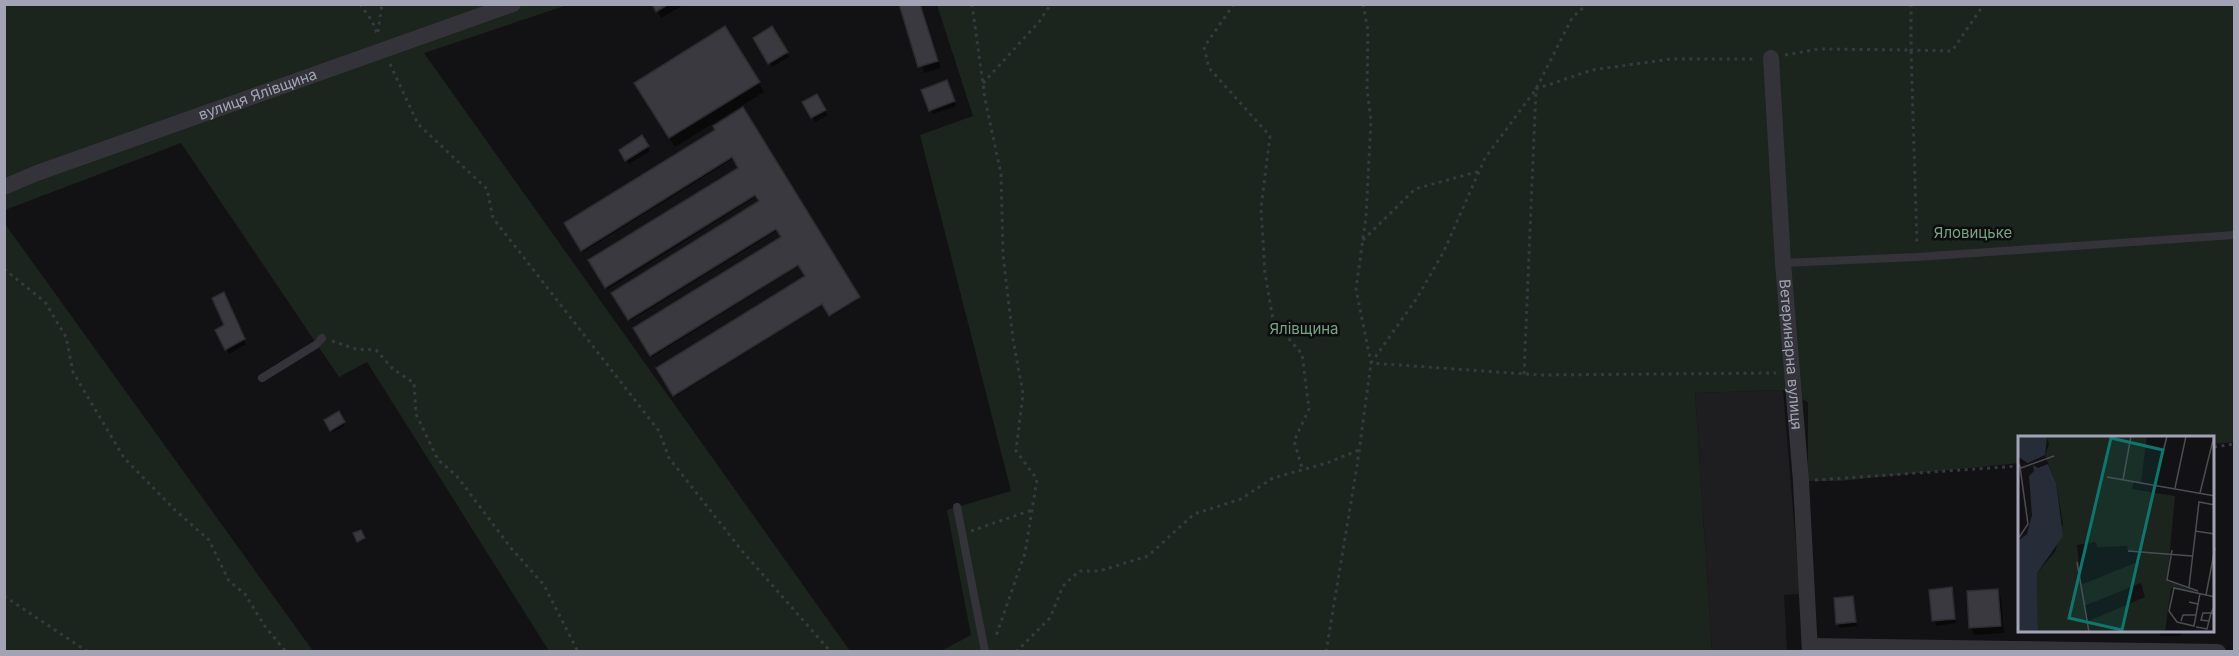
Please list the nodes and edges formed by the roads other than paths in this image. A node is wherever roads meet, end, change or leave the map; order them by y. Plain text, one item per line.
1 (513, 4) edge
2 (1771, 58) road end
3 (4, 188) edge
4 (2235, 235) edge
5 (1782, 262) junction
6 (322, 338) road end
7 (262, 378) dead end
8 (957, 507) dead end
9 (1810, 649) edge
10 (985, 651) edge
11 (2218, 651) edge

1 - 3 street, вулиця Ялівщина
2 - 5 street, Ветеринарна вулиця
4 - 5 lane
5 - 9 street, Ветеринарна вулиця
6 - 7 lane
8 - 10 lane
9 - 11 street

